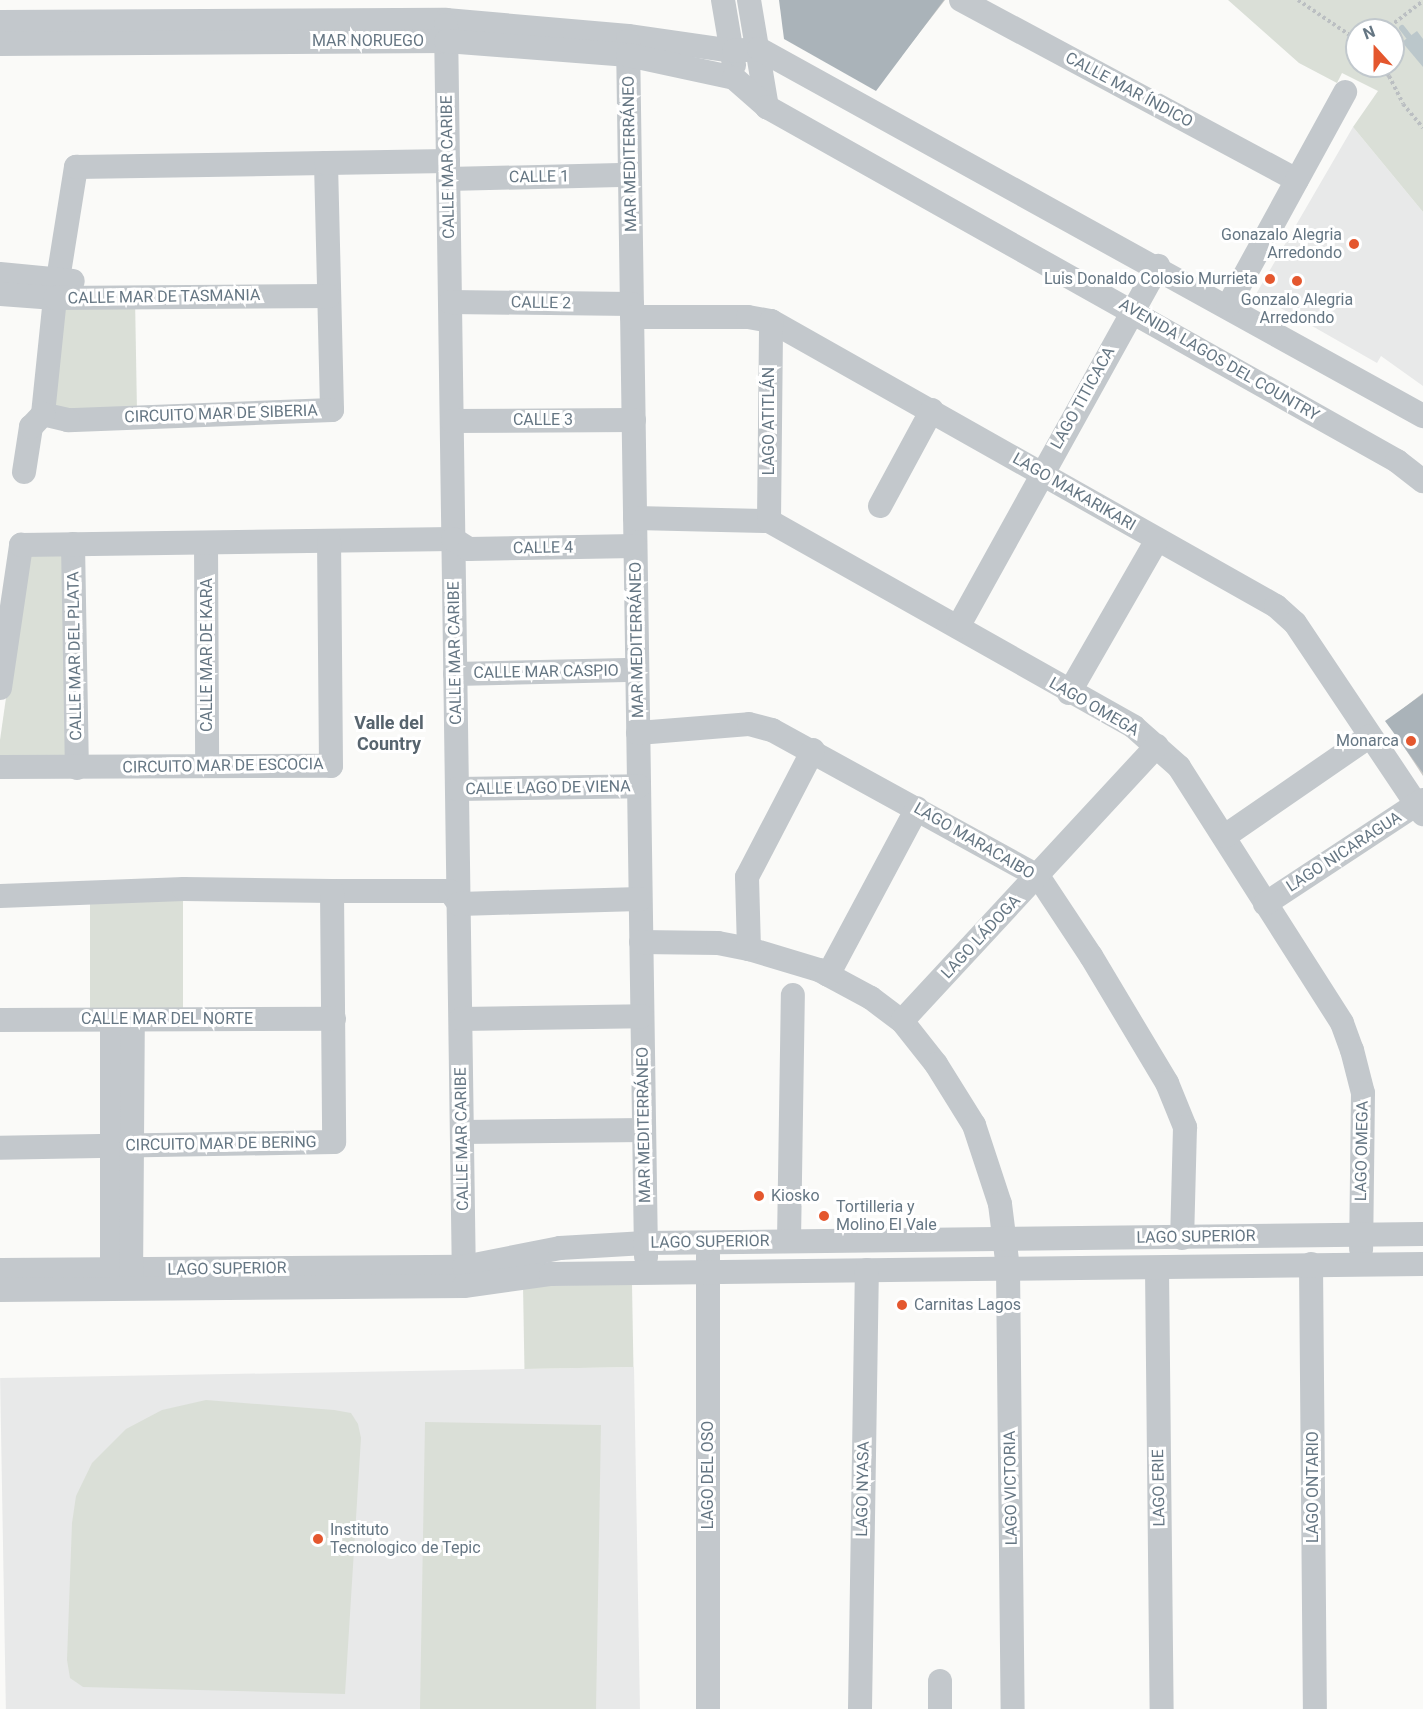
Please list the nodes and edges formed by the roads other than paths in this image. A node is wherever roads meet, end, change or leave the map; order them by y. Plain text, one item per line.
1 (723, 0) edge
2 (749, 0) edge
3 (962, 0) edge
4 (0, 22) edge
5 (446, 31) junction
6 (0, 44) edge
7 (628, 46) junction
8 (759, 49) junction
9 (734, 51) junction
10 (734, 78) junction
11 (1345, 92) dead end
12 (767, 107) junction
13 (327, 163) junction
14 (448, 170) junction
15 (630, 175) junction
16 (1297, 180) junction
17 (1158, 266) junction
18 (0, 274) edge
19 (56, 289) junction
20 (328, 290) junction
21 (0, 294) edge
22 (450, 302) junction
23 (1228, 306) junction
24 (632, 310) junction
25 (1132, 310) junction
26 (771, 321) junction
27 (932, 410) junction
28 (43, 414) junction
29 (1423, 416) edge
30 (634, 420) junction
31 (452, 421) junction
32 (24, 472) dead end
33 (1041, 473) junction
34 (1423, 481) edge
35 (880, 506) dead end
36 (635, 518) junction
37 (769, 521) junction
38 (453, 539) junction
39 (1157, 540) junction
40 (329, 542) junction
41 (206, 543) junction
42 (73, 544) junction
43 (635, 546) junction
44 (958, 627) junction
45 (4, 640) edge
46 (637, 670) junction
47 (1, 673) edge
48 (455, 674) junction
49 (1069, 693) junction
50 (638, 733) junction
51 (1370, 736) junction
52 (1157, 746) junction
53 (813, 750) junction
54 (207, 766) junction
55 (0, 767) edge
56 (77, 768) junction
57 (639, 786) junction
58 (457, 789) junction
59 (1421, 806) edge
60 (917, 808) junction
61 (1225, 836) junction
62 (1038, 876) junction
63 (332, 891) junction
64 (0, 896) edge
65 (640, 899) junction
66 (459, 904) junction
67 (1265, 904) junction
68 (641, 942) junction
69 (749, 949) junction
70 (828, 975) junction
71 (793, 995) dead end
72 (642, 1016) junction
73 (460, 1018) junction
74 (334, 1019) junction
75 (0, 1020) edge
76 (123, 1020) junction
77 (902, 1021) junction
78 (644, 1130) junction
79 (462, 1132) junction
80 (121, 1146) junction
81 (0, 1148) edge
82 (1361, 1234) junction
83 (1423, 1234) edge
84 (1006, 1238) junction
85 (1182, 1238) junction
86 (789, 1241) junction
87 (708, 1242) junction
88 (645, 1243) junction
89 (1362, 1263) junction
90 (1311, 1264) junction
91 (1423, 1264) edge
92 (1008, 1268) junction
93 (1157, 1268) junction
94 (0, 1270) edge
95 (867, 1270) junction
96 (708, 1272) junction
97 (646, 1273) junction
98 (464, 1276) junction
99 (121, 1280) junction
100 (0, 1290) edge
101 (940, 1681) dead end
102 (708, 1709) edge
103 (860, 1709) edge
104 (940, 1709) edge
105 (1013, 1709) edge
106 (1162, 1709) edge
107 (1315, 1709) edge

1 - 9 street
2 - 8 street
3 - 16 street, CALLE MAR ÍNDICO
4 - 5 street, MAR NORUEGO
5 - 6 street, MAR NORUEGO
5 - 7 street, MAR NORUEGO
5 - 14 street, CALLE MAR CARIBE
7 - 9 street, MAR NORUEGO
7 - 10 street, MAR NORUEGO
7 - 15 street, MAR MEDITERRÁNEO
8 - 9 street
8 - 12 street
8 - 17 street
9 - 10 street
10 - 12 street, AVENIDA LAGOS DEL COUNTRY
11 - 16 street
12 - 25 street, AVENIDA LAGOS DEL COUNTRY
13 - 14 street, CALLE 1
13 - 19 street
13 - 20 street, CIRCUITO MAR DE SIBERIA
14 - 15 street, CALLE 1
14 - 22 street, CALLE MAR CARIBE
15 - 24 street, MAR MEDITERRÁNEO
16 - 23 street
17 - 23 street
17 - 25 street, LAGO TITICACA
18 - 19 street, CALLE MAR DE TASMANIA
19 - 20 street, CALLE MAR DE TASMANIA
19 - 21 street, CALLE MAR DE TASMANIA
19 - 28 street
20 - 28 street, CIRCUITO MAR DE SIBERIA
22 - 24 street, CALLE 2
22 - 31 street, CALLE MAR CARIBE
23 - 29 street
24 - 26 street, LAGO MAKARIKARI
24 - 30 street, MAR MEDITERRÁNEO
25 - 33 street, LAGO TITICACA
25 - 34 street, AVENIDA LAGOS DEL COUNTRY
26 - 27 street, LAGO MAKARIKARI
26 - 37 street, LAGO ATITLÁN
27 - 33 street, LAGO MAKARIKARI
27 - 35 street
28 - 32 street
30 - 31 street, CALLE 3
30 - 36 street, MAR MEDITERRÁNEO
31 - 38 street, CALLE MAR CARIBE
33 - 39 street, LAGO MAKARIKARI
33 - 44 street, LAGO TITICACA
36 - 37 street, LAGO OMEGA
36 - 43 street, MAR MEDITERRÁNEO
37 - 44 street, LAGO OMEGA
38 - 40 street
38 - 43 street, CALLE 4
38 - 48 street, CALLE MAR CARIBE
39 - 49 street
39 - 51 street, LAGO MAKARIKARI
40 - 41 street
40 - 54 street, CIRCUITO MAR DE ESCOCIA
41 - 42 street
41 - 54 street, CALLE MAR DE KARA
42 - 45 street
42 - 56 street, CALLE MAR DEL PLATA
43 - 46 street, MAR MEDITERRÁNEO
44 - 49 street, LAGO OMEGA
45 - 47 street
46 - 48 street, CALLE MAR CASPIO
46 - 50 street, MAR MEDITERRÁNEO
48 - 58 street, CALLE MAR CARIBE
49 - 52 street, LAGO OMEGA
50 - 53 street, LAGO MARACAIBO
50 - 57 street, MAR MEDITERRÁNEO
51 - 59 street, LAGO MAKARIKARI
51 - 61 street
52 - 61 street, LAGO OMEGA
52 - 62 street, LAGO LÁDOGA
53 - 60 street, LAGO MARACAIBO
53 - 69 street
54 - 56 street, CIRCUITO MAR DE ESCOCIA
55 - 56 street, CIRCUITO MAR DE ESCOCIA
57 - 58 street, CALLE LAGO DE VIENA
57 - 65 street, MAR MEDITERRÁNEO
58 - 66 street, CALLE MAR CARIBE
59 - 67 street, LAGO NICARAGUA
60 - 62 street, LAGO MARACAIBO
60 - 70 street
61 - 67 street, LAGO OMEGA
62 - 77 street, LAGO LÁDOGA
62 - 85 street, LAGO MARACAIBO
63 - 64 street
63 - 66 street
63 - 74 street, CIRCUITO MAR DE BERING
65 - 66 street
65 - 68 street, MAR MEDITERRÁNEO
66 - 73 street, CALLE MAR CARIBE
67 - 82 street, LAGO OMEGA
68 - 69 street, LAGO VICTORIA
68 - 72 street, MAR MEDITERRÁNEO
69 - 70 street, LAGO VICTORIA
70 - 77 street, LAGO VICTORIA
71 - 86 street
72 - 73 street
72 - 78 street, MAR MEDITERRÁNEO
73 - 79 street, CALLE MAR CARIBE
74 - 76 street, CALLE MAR DEL NORTE
74 - 80 street, CIRCUITO MAR DE BERING
75 - 76 street, CALLE MAR DEL NORTE
76 - 80 street
77 - 84 street, LAGO VICTORIA
78 - 79 street
78 - 88 street, MAR MEDITERRÁNEO
79 - 98 street, CALLE MAR CARIBE
80 - 81 street, CIRCUITO MAR DE BERING
80 - 99 street
82 - 83 street, LAGO SUPERIOR
82 - 85 street, LAGO SUPERIOR
82 - 89 street, LAGO OMEGA
84 - 85 street, LAGO SUPERIOR
84 - 86 street, LAGO SUPERIOR
84 - 92 street, LAGO VICTORIA
86 - 87 street, LAGO SUPERIOR
87 - 88 street, LAGO SUPERIOR
87 - 96 street, LAGO DEL OSO
88 - 97 street, MAR MEDITERRÁNEO
88 - 98 street, LAGO SUPERIOR
89 - 90 street, LAGO SUPERIOR
89 - 91 street, LAGO SUPERIOR
90 - 93 street, LAGO SUPERIOR
90 - 107 street, LAGO ONTARIO
92 - 93 street, LAGO SUPERIOR
92 - 95 street, LAGO SUPERIOR
92 - 105 street, LAGO VICTORIA
93 - 106 street, LAGO ERIE
94 - 99 street, LAGO SUPERIOR
95 - 96 street, LAGO SUPERIOR
95 - 103 street, LAGO NYASA
96 - 97 street, LAGO SUPERIOR
96 - 102 street, LAGO DEL OSO
97 - 98 street, LAGO SUPERIOR
98 - 99 street, LAGO SUPERIOR
99 - 100 street, LAGO SUPERIOR
101 - 104 street

